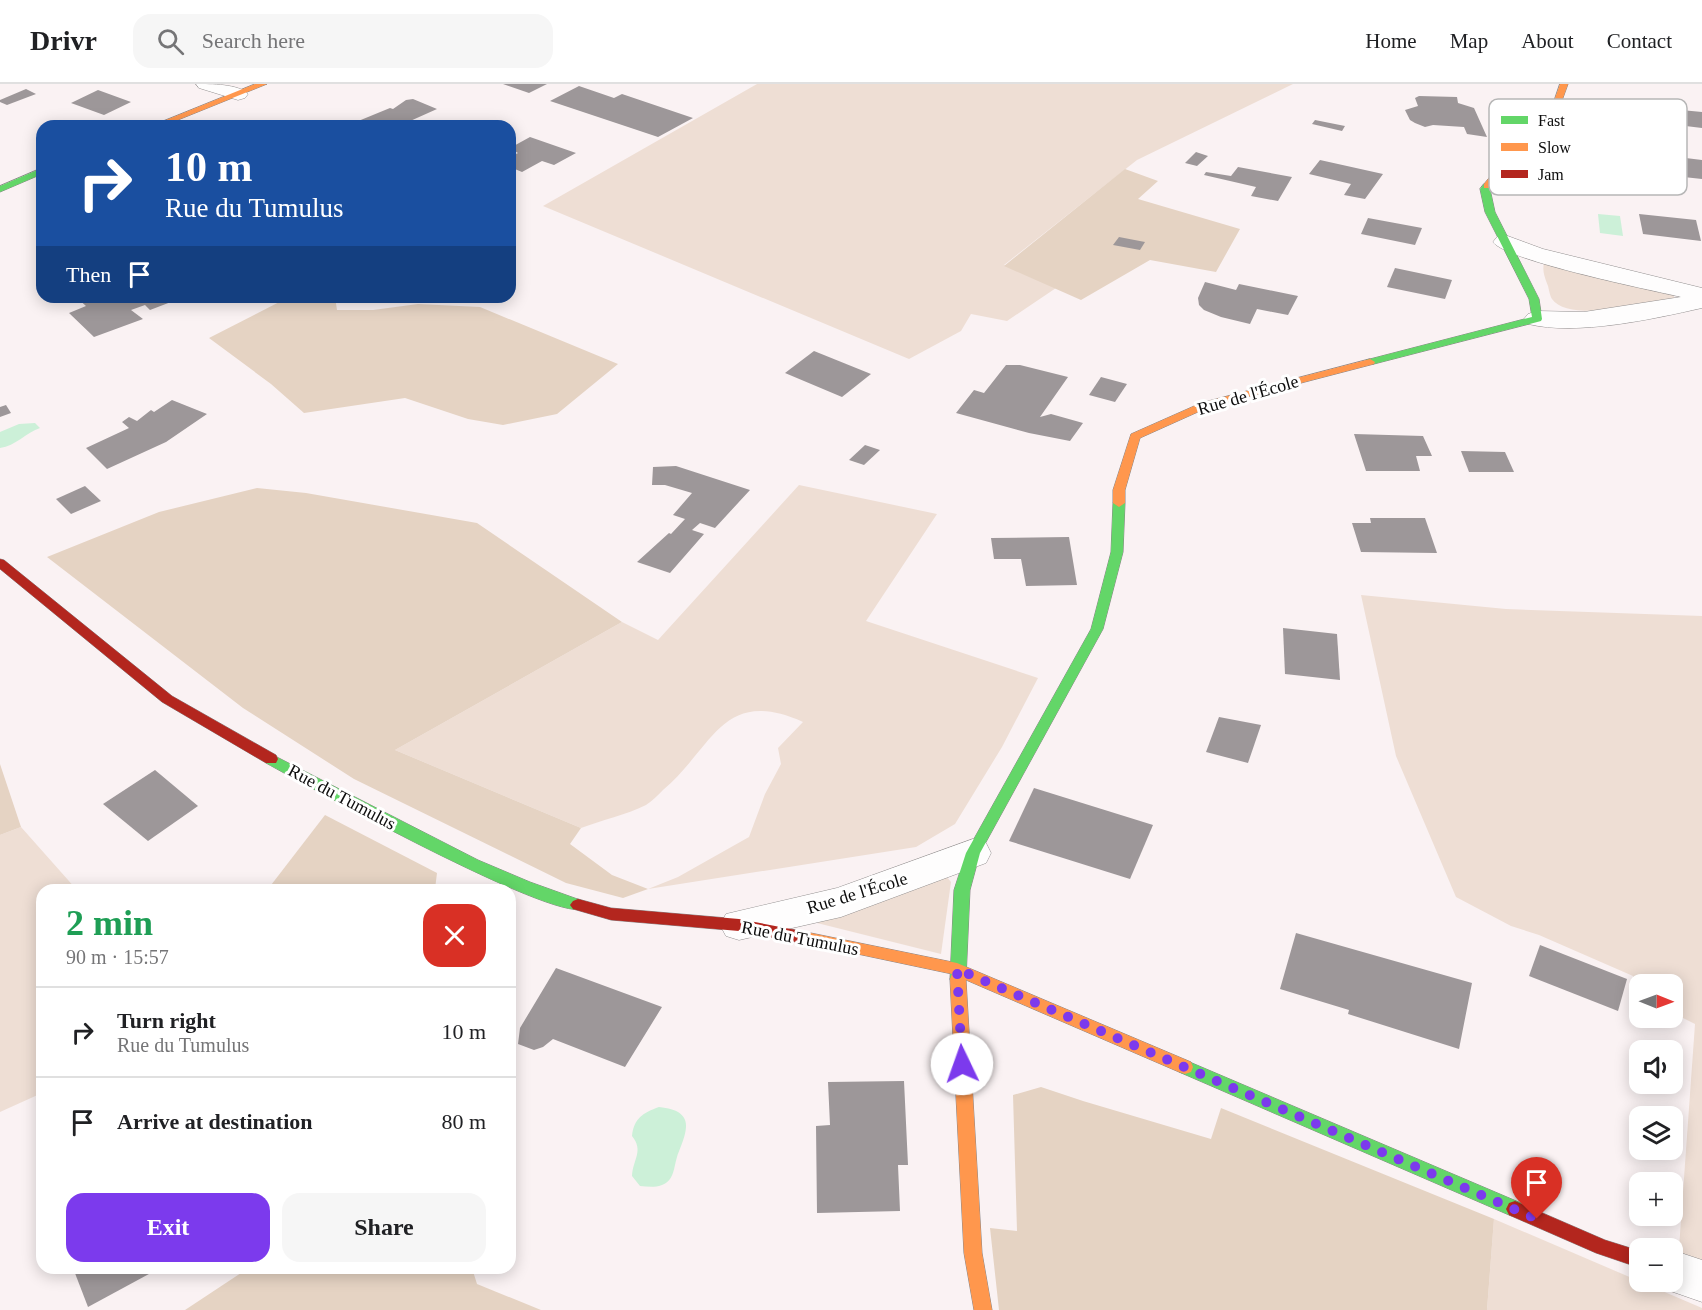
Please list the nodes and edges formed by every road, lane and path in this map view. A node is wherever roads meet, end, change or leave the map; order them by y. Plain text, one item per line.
1 (206, 84) edge
2 (263, 84) edge
3 (1564, 84) edge
4 (238, 94) junction
5 (1559, 99) edge
6 (171, 120) edge
7 (36, 174) edge
8 (1489, 184) edge
9 (0, 189) edge
10 (1505, 242) junction
11 (1702, 295) edge
12 (1702, 300) edge
13 (1537, 319) junction
14 (0, 563) edge
15 (973, 853) junction
16 (739, 925) junction
17 (957, 969) junction
18 (1629, 1256) edge
19 (1683, 1275) edge
20 (1702, 1281) edge
21 (983, 1310) edge

1 - 4 street
2 - 4 street
3 - 5 street
4 - 6 street
7 - 9 street
8 - 10 street
10 - 11 street
10 - 13 street
12 - 13 street
13 - 15 street, Rue de l'École
14 - 16 street, Rue du Tumulus
15 - 16 street, Rue de l'École
15 - 17 street, Rue de l'École
16 - 17 street, Rue du Tumulus
17 - 18 street, Rue du Tumulus
17 - 21 street, Rue de l'École
19 - 20 street

